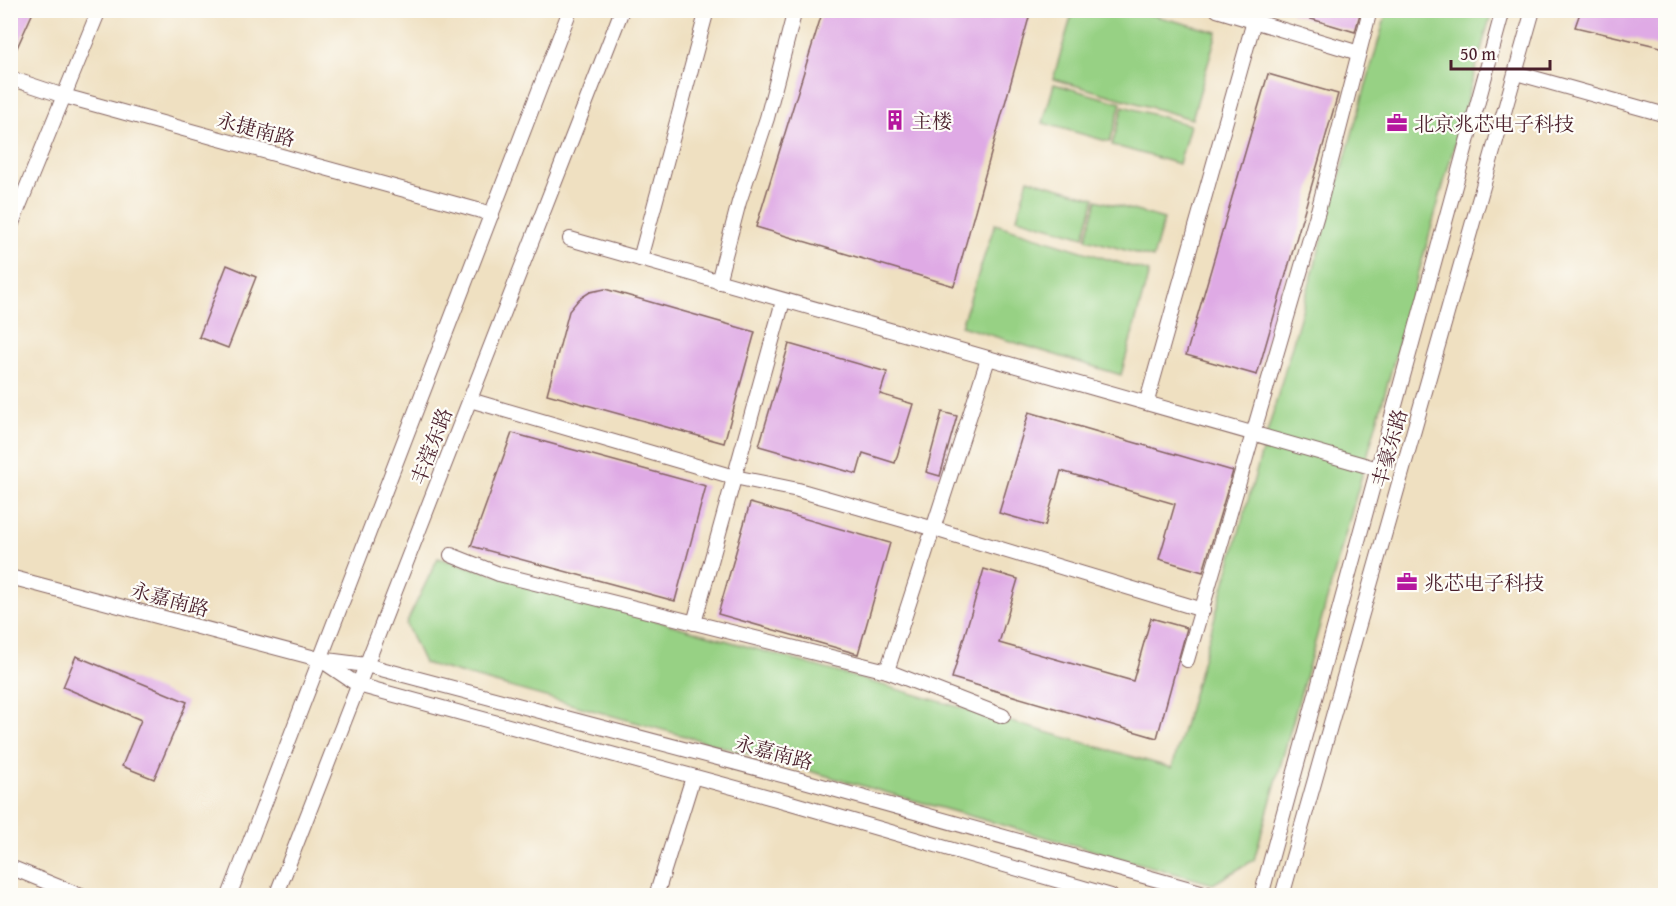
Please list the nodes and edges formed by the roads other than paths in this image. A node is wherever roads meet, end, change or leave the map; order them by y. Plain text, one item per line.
1 (99, 10) edge
2 (570, 10) edge
3 (622, 10) edge
4 (708, 10) edge
5 (795, 10) edge
6 (1217, 10) edge
7 (1370, 10) edge
8 (1503, 10) edge
9 (1533, 10) edge
10 (1254, 21) junction
11 (1359, 53) junction
12 (1516, 73) junction
13 (10, 78) edge
14 (64, 96) junction
15 (1665, 115) edge
16 (492, 214) junction
17 (10, 228) edge
18 (570, 239) dead end
19 (640, 259) junction
20 (718, 282) junction
21 (783, 301) junction
22 (988, 359) junction
23 (470, 400) junction
24 (1147, 401) junction
25 (1254, 432) junction
26 (1378, 469) junction
27 (734, 477) junction
28 (932, 528) junction
29 (451, 555) dead end
30 (10, 577) edge
31 (1203, 610) junction
32 (694, 623) junction
33 (320, 659) junction
34 (1187, 660) dead end
35 (366, 665) junction
36 (887, 671) junction
37 (358, 685) junction
38 (1003, 716) dead end
39 (693, 777) junction
40 (10, 867) edge
41 (1093, 893) edge
42 (81, 896) edge
43 (229, 896) edge
44 (276, 896) edge
45 (656, 896) edge
46 (1112, 896) edge
47 (1215, 896) edge
48 (1261, 896) edge
49 (1282, 896) edge

1 - 14 street
2 - 16 street, 丰滢东路
3 - 23 street, 丰滢东路
4 - 19 street
5 - 20 street
6 - 10 street
7 - 11 street
8 - 26 street, 丰豪东路
9 - 12 street, 丰豪东路
10 - 11 street
10 - 24 street
11 - 25 street
12 - 15 street
12 - 49 street, 丰豪东路
13 - 14 street, 永捷南路
14 - 16 street, 永捷南路
14 - 17 street
16 - 33 street, 丰滢东路
18 - 19 street
19 - 20 street
20 - 21 street
21 - 22 street
21 - 27 street
22 - 24 street
22 - 28 street
23 - 27 street
23 - 35 street, 丰滢东路
24 - 25 street
25 - 26 street
25 - 31 street
26 - 48 street, 丰豪东路
27 - 28 street
27 - 32 street
28 - 31 street
28 - 36 street
29 - 32 street
30 - 33 street, 永嘉南路
31 - 34 street
32 - 36 street
33 - 35 street, 永嘉南路
33 - 37 street, 永嘉南路
33 - 43 street, 丰滢东路
35 - 37 street, 丰滢东路
35 - 47 street, 永嘉南路
36 - 38 street
37 - 39 street, 永嘉南路
37 - 44 street, 丰滢东路
39 - 41 street, 永嘉南路
39 - 45 street
40 - 42 street
41 - 46 street, 永嘉南路

